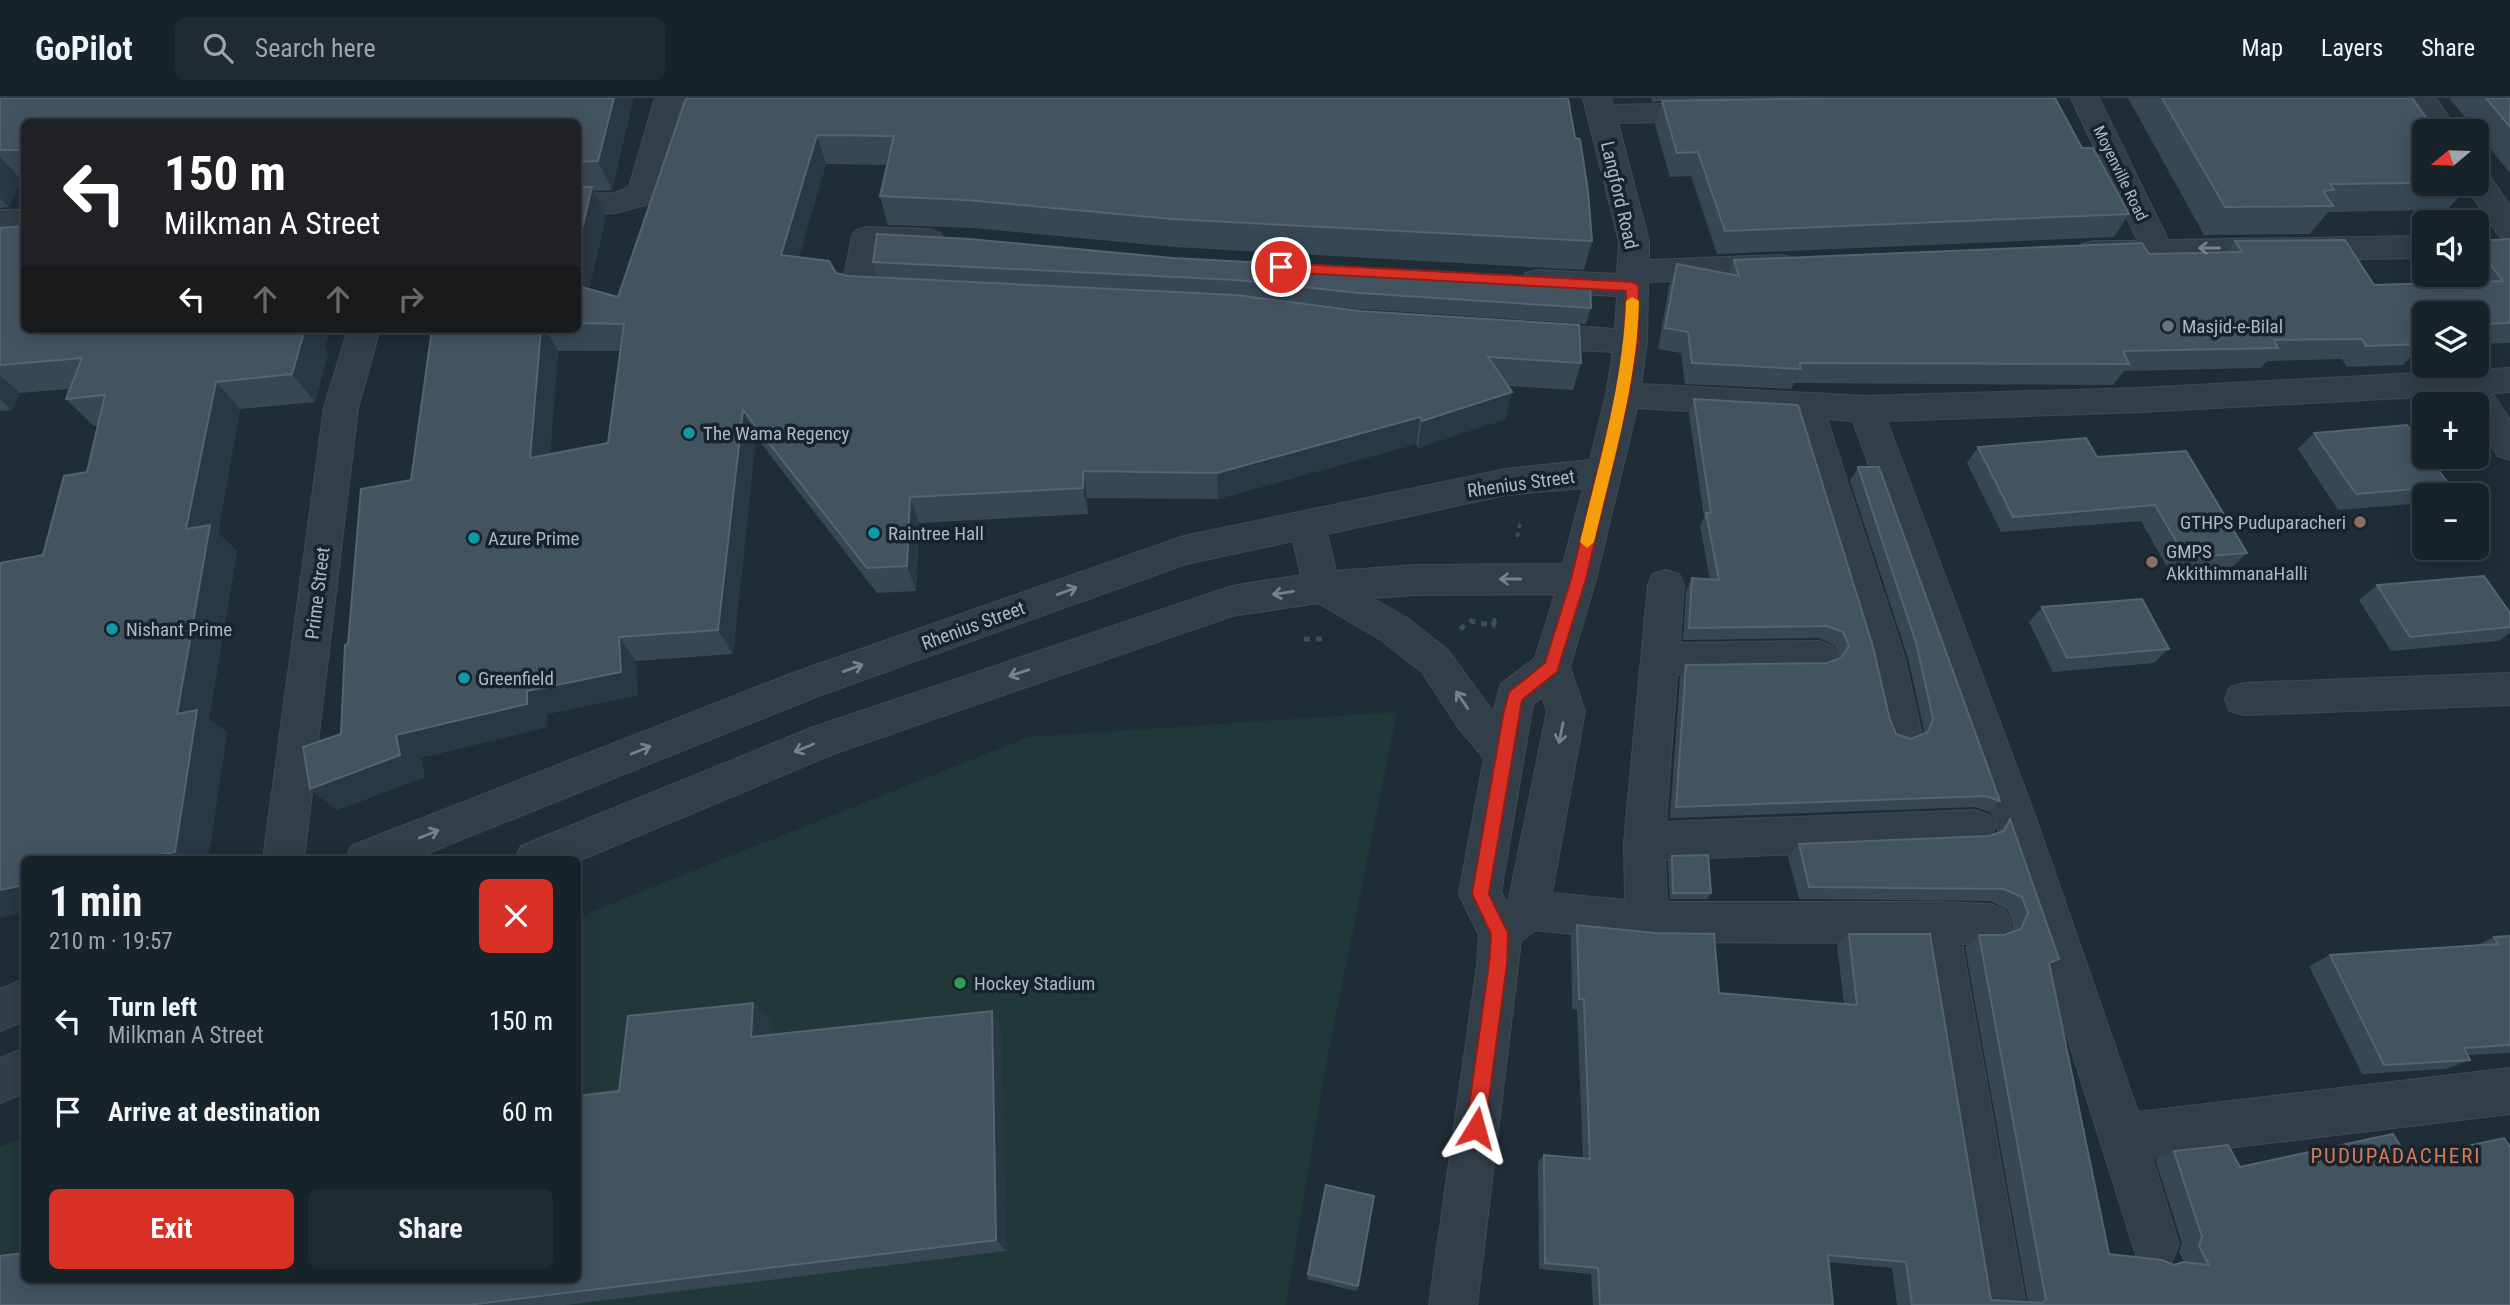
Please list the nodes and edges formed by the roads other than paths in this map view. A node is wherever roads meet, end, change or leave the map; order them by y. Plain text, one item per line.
1 (669, 98) edge
2 (2085, 98) edge
3 (2422, 98) edge
4 (1599, 106) edge
5 (1736, 111) edge
6 (2436, 119) edge
7 (2483, 196) edge
8 (581, 204) edge
9 (0, 220) edge
10 (21, 220) edge
11 (959, 241) edge
12 (2502, 241) edge
13 (2412, 247) edge
14 (2157, 249) junction
15 (2062, 253) edge
16 (1816, 264) edge
17 (1505, 279) edge
18 (1633, 279) junction
19 (925, 295) edge
20 (363, 333) edge
21 (1494, 333) edge
22 (1631, 342) junction
23 (2510, 380) edge
24 (2467, 382) junction
25 (1623, 395) junction
26 (1806, 406) junction
27 (1866, 409) junction
28 (2510, 447) edge
29 (1604, 472) junction
30 (1307, 524) junction
31 (1578, 579) junction
32 (1666, 585) dead end
33 (1322, 587) junction
34 (1819, 657) dead end
35 (1661, 659) junction
36 (1551, 667) junction
37 (2510, 689) edge
38 (2244, 699) dead end
39 (1902, 731) dead end
40 (1504, 753) junction
41 (1975, 828) dead end
42 (1644, 842) junction
43 (283, 856) edge
44 (374, 856) edge
45 (543, 856) edge
46 (1514, 921) junction
47 (1647, 922) junction
48 (1937, 922) junction
49 (1990, 924) dead end
50 (21, 1001) edge
51 (0, 1010) edge
52 (21, 1071) edge
53 (0, 1081) edge
54 (2510, 1091) edge
55 (2124, 1138) junction
56 (2155, 1244) dead end
57 (1453, 1305) edge
58 (2003, 1305) edge

1 - 8 street
2 - 14 street, Moyenville Road
3 - 6 street
4 - 5 street
4 - 18 street, Langford Road
7 - 12 street
9 - 10 street
11 - 19 street
13 -> 14 street
14 - 15 street
16 - 18 street
17 - 18 street
18 - 22 street, Langford Road
20 - 43 street, Prime Street
21 - 22 street
22 - 25 street, Langford Road
23 - 24 street
24 - 27 street
24 - 28 street
25 - 26 street
25 - 29 street, Langford Road
26 - 27 street
26 - 39 street
27 - 55 street
29 - 30 street, Rhenius Street
29 - 31 street, Langford Road
30 - 33 street
44 -> 30 street, Rhenius Street
31 -> 33 street
31 - 36 street, Langford Road
32 - 35 street
40 -> 33 street
33 -> 45 street
34 - 35 street
35 - 42 street
36 - 40 street
36 -> 46 street
37 - 38 street
40 - 46 street
41 - 42 street
42 - 47 street
46 - 47 street
46 - 57 street
47 - 48 street
48 - 49 street
48 - 58 street
50 - 51 street
52 - 53 street
54 - 55 street
55 - 56 street

